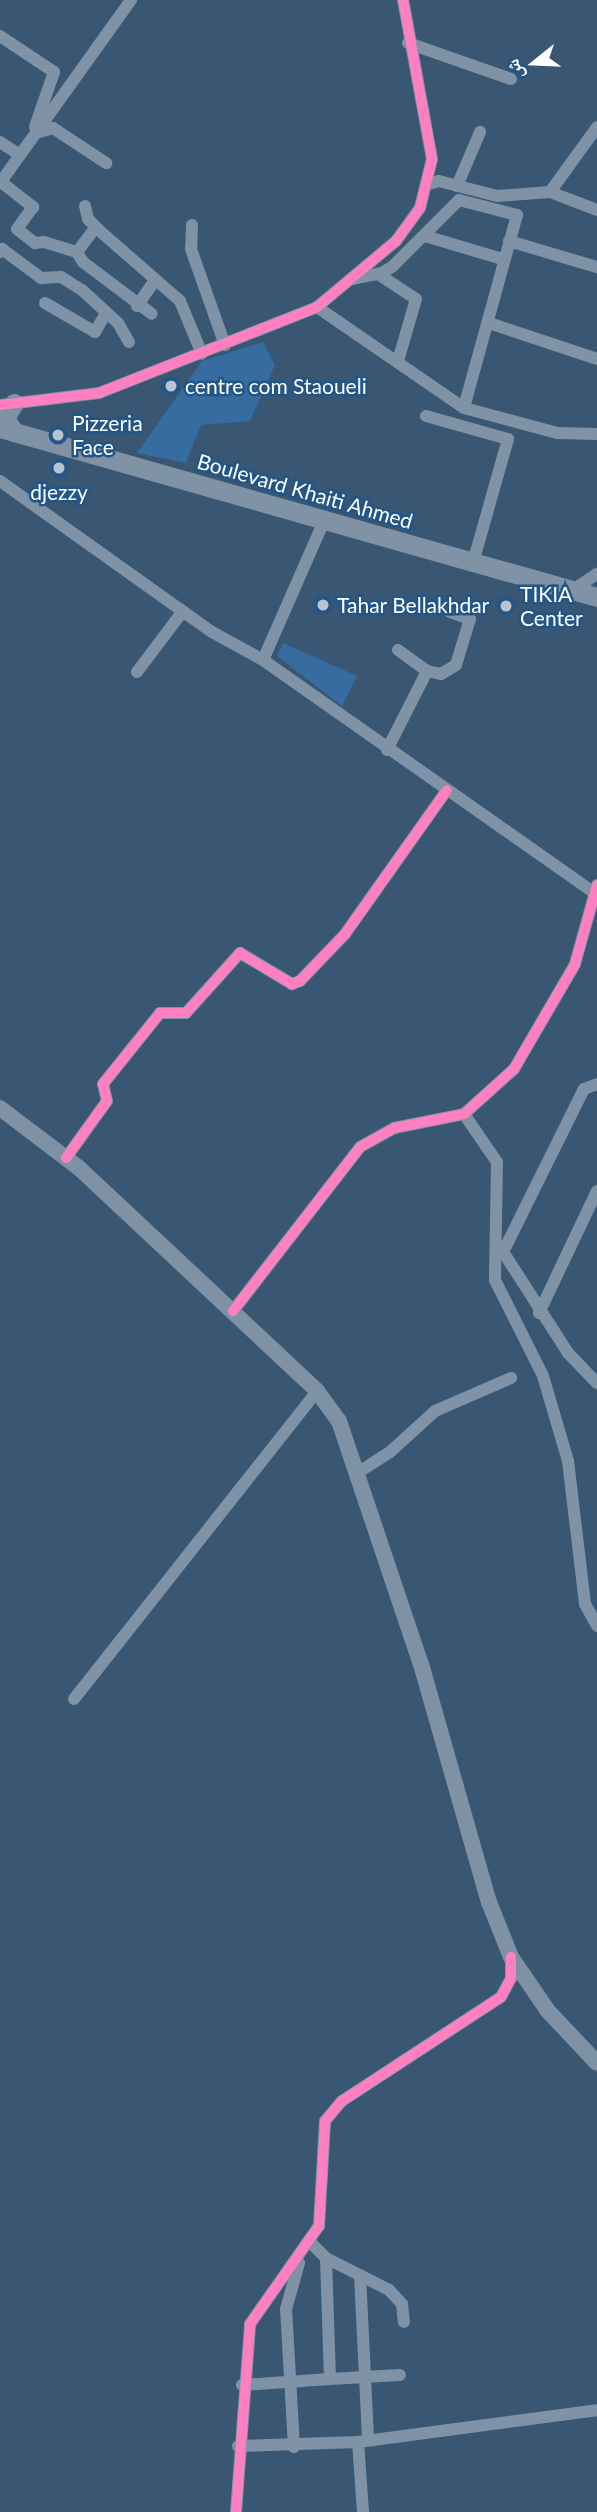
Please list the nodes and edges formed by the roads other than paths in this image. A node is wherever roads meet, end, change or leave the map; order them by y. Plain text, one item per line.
1 (131, 0) edge
2 (402, 0) edge
3 (0, 36) edge
4 (408, 43) junction
5 (510, 79) dead end
6 (56, 94) junction
7 (597, 127) edge
8 (37, 131) junction
9 (480, 132) dead end
10 (0, 142) edge
11 (584, 147) junction
12 (20, 155) junction
13 (597, 155) edge
14 (106, 163) dead end
15 (0, 182) edge
16 (429, 184) junction
17 (457, 186) junction
18 (550, 192) junction
19 (85, 206) dead end
20 (597, 210) edge
21 (192, 225) dead end
22 (96, 227) junction
23 (425, 236) junction
24 (509, 241) junction
25 (0, 252) edge
26 (80, 257) junction
27 (502, 258) junction
28 (597, 267) edge
29 (378, 274) junction
30 (352, 279) junction
31 (155, 280) junction
32 (69, 282) junction
33 (45, 303) dead end
34 (137, 306) junction
35 (317, 307) junction
36 (106, 313) junction
37 (152, 314) dead end
38 (489, 323) junction
39 (129, 342) dead end
40 (225, 345) junction
41 (202, 354) junction
42 (597, 359) edge
43 (398, 361) junction
44 (7, 404) edge
45 (464, 408) junction
46 (426, 416) dead end
47 (7, 430) edge
48 (597, 434) edge
49 (0, 481) edge
50 (325, 519) junction
51 (473, 564) junction
52 (597, 574) edge
53 (573, 590) junction
54 (597, 597) edge
55 (183, 611) junction
56 (450, 612) dead end
57 (398, 650) dead end
58 (263, 660) junction
59 (426, 671) junction
60 (137, 672) dead end
61 (387, 750) junction
62 (447, 790) junction
63 (595, 889) edge
64 (592, 910) edge
65 (597, 1084) edge
66 (0, 1108) edge
67 (464, 1114) junction
68 (66, 1158) junction
69 (597, 1191) edge
70 (495, 1238) junction
71 (503, 1252) junction
72 (233, 1311) junction
73 (539, 1313) junction
74 (511, 1378) dead end
75 (597, 1382) edge
76 (317, 1391) junction
77 (359, 1472) junction
78 (597, 1626) edge
79 (74, 1699) dead end
80 (511, 1957) junction
81 (597, 2063) edge
82 (310, 2242) junction
83 (302, 2256) junction
84 (326, 2258) junction
85 (360, 2275) junction
86 (404, 2322) dead end
87 (400, 2375) dead end
88 (365, 2378) junction
89 (330, 2379) junction
90 (292, 2382) junction
91 (242, 2385) junction
92 (597, 2410) edge
93 (363, 2440) junction
94 (238, 2446) junction
95 (294, 2447) junction
96 (236, 2512) edge
97 (363, 2512) edge

1 - 6 street
2 - 4 street
3 - 6 street
4 - 5 street
4 - 16 street
6 - 8 street
7 - 11 street
8 - 12 street
8 - 14 street
9 - 17 street
10 - 12 street
11 - 13 street
11 - 18 street
12 - 15 street
15 - 26 street
16 - 17 street
16 - 30 street
17 - 18 street
18 - 20 street
19 - 22 street
21 - 40 street
22 - 26 street
22 - 31 street
23 - 24 street
23 - 27 street
23 - 29 street
24 - 27 street
24 - 28 street
25 - 32 street
26 - 32 street
26 - 34 street
27 - 38 street
29 - 30 street
29 - 43 street
30 - 35 street
31 - 34 street
31 - 41 street
32 - 36 street
33 - 36 street
34 - 37 street
35 - 40 street
35 - 43 street
36 - 39 street
38 - 42 street
38 - 45 street
40 - 41 street
41 - 44 street
43 - 45 street
44 - 47 highway
45 - 48 street
46 - 51 street
47 - 50 highway, Boulevard Khaiti Ahmed
49 - 55 street
50 - 51 highway, Boulevard Khaiti Ahmed
50 - 58 street
51 - 53 highway, Boulevard Khaiti Ahmed
52 - 53 street
53 - 54 highway, Boulevard Khaiti Ahmed
55 - 58 street
55 - 60 street
56 - 59 street
57 - 59 street
58 - 61 street
59 - 61 street
61 - 62 street
62 - 63 street
62 - 68 street
63 - 64 street
64 - 67 street
65 - 71 street
66 - 68 main road
67 - 70 street
67 - 72 street
68 - 72 main road
69 - 73 street
70 - 71 street
70 - 78 street
71 - 73 street
72 - 76 main road
73 - 75 street
74 - 77 street
76 - 77 main road
76 - 79 street
77 - 80 main road
80 - 81 main road
80 - 82 street
82 - 83 street
82 - 84 street
83 - 90 street
83 - 91 street
84 - 85 street
84 - 89 street
85 - 86 street
85 - 88 street
87 - 88 street
88 - 89 street
88 - 93 street
89 - 90 street
90 - 91 street
90 - 95 street
91 - 94 street
92 - 93 street
93 - 95 street
93 - 97 street
94 - 95 street
94 - 96 street

